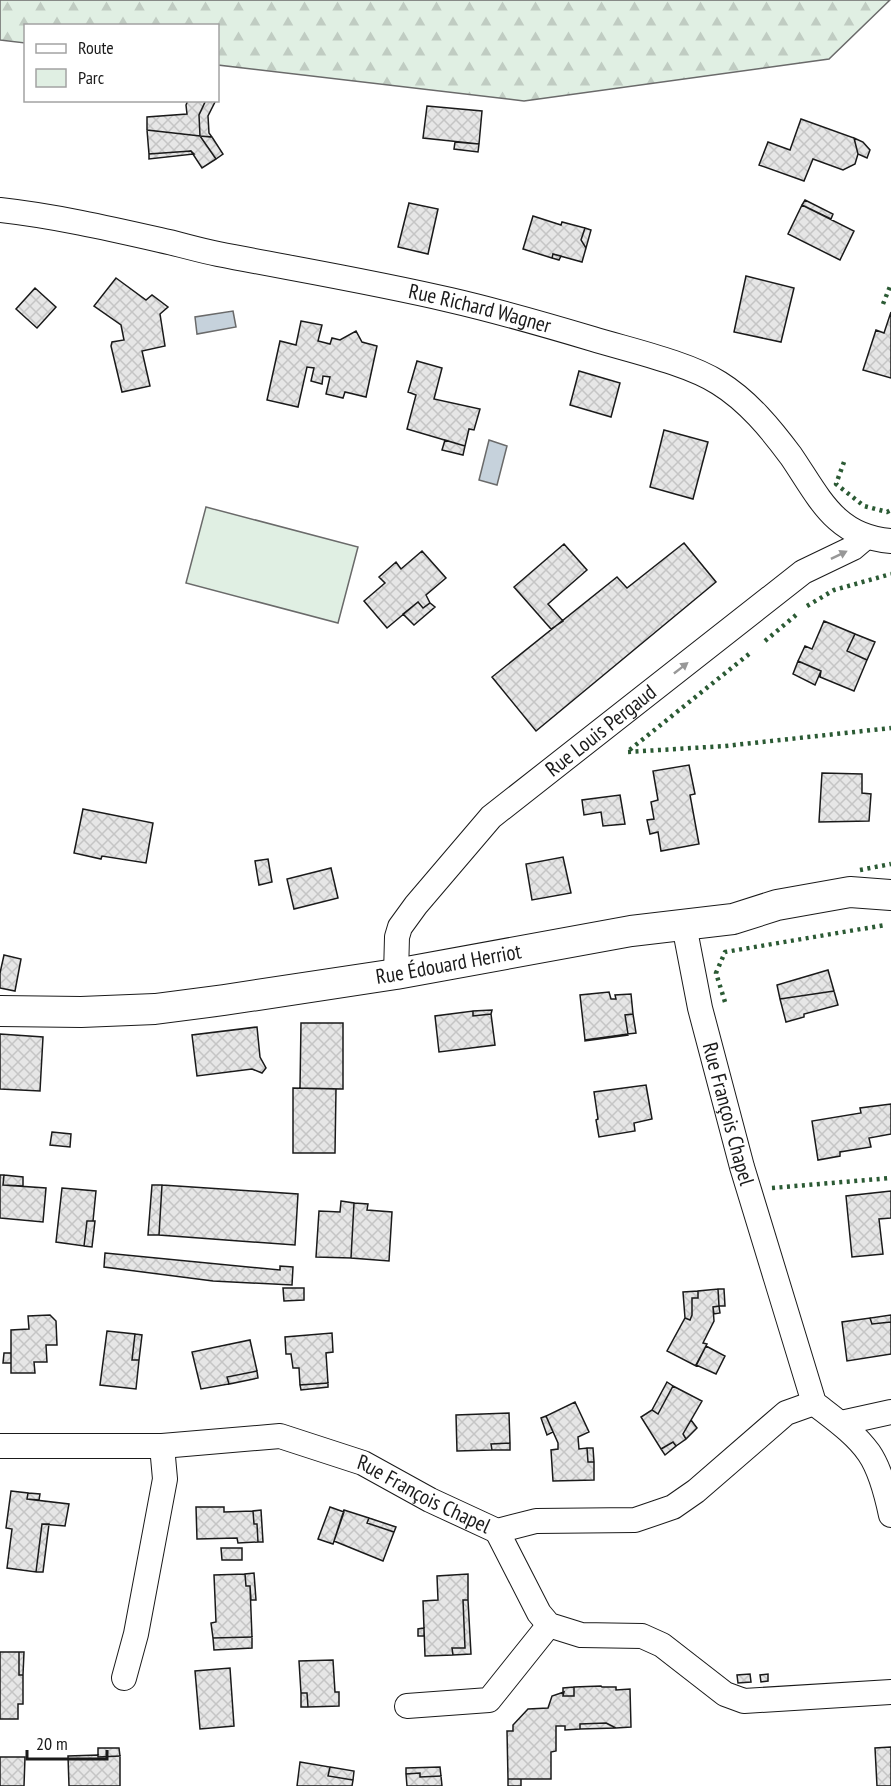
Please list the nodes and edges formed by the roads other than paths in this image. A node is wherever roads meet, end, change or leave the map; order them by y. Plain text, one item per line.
1 (0, 210) edge
2 (866, 537) junction
3 (891, 541) edge
4 (891, 895) edge
5 (684, 925) junction
6 (396, 974) junction
7 (0, 1011) edge
8 (814, 1403) junction
9 (891, 1412) edge
10 (841, 1423) junction
11 (0, 1446) edge
12 (162, 1446) junction
13 (891, 1515) edge
14 (497, 1531) junction
15 (549, 1625) junction
16 (124, 1678) dead end
17 (891, 1692) edge
18 (407, 1706) dead end

1 - 2 street, Rue Richard Wagner
2 - 3 street, Rue Richard Wagner
6 -> 2 street, Rue Louis Pergaud
4 - 5 street, Rue Édouard Herriot
5 - 6 street, Rue Édouard Herriot
5 - 8 street, Rue François Chapel
6 - 7 street, Rue Édouard Herriot
8 - 10 street
8 - 14 street, Rue François Chapel
9 - 10 street
10 - 13 street
11 - 12 street, Rue François Chapel
12 - 14 street, Rue François Chapel
12 - 16 street
14 - 15 street
15 - 17 street
15 - 18 street

